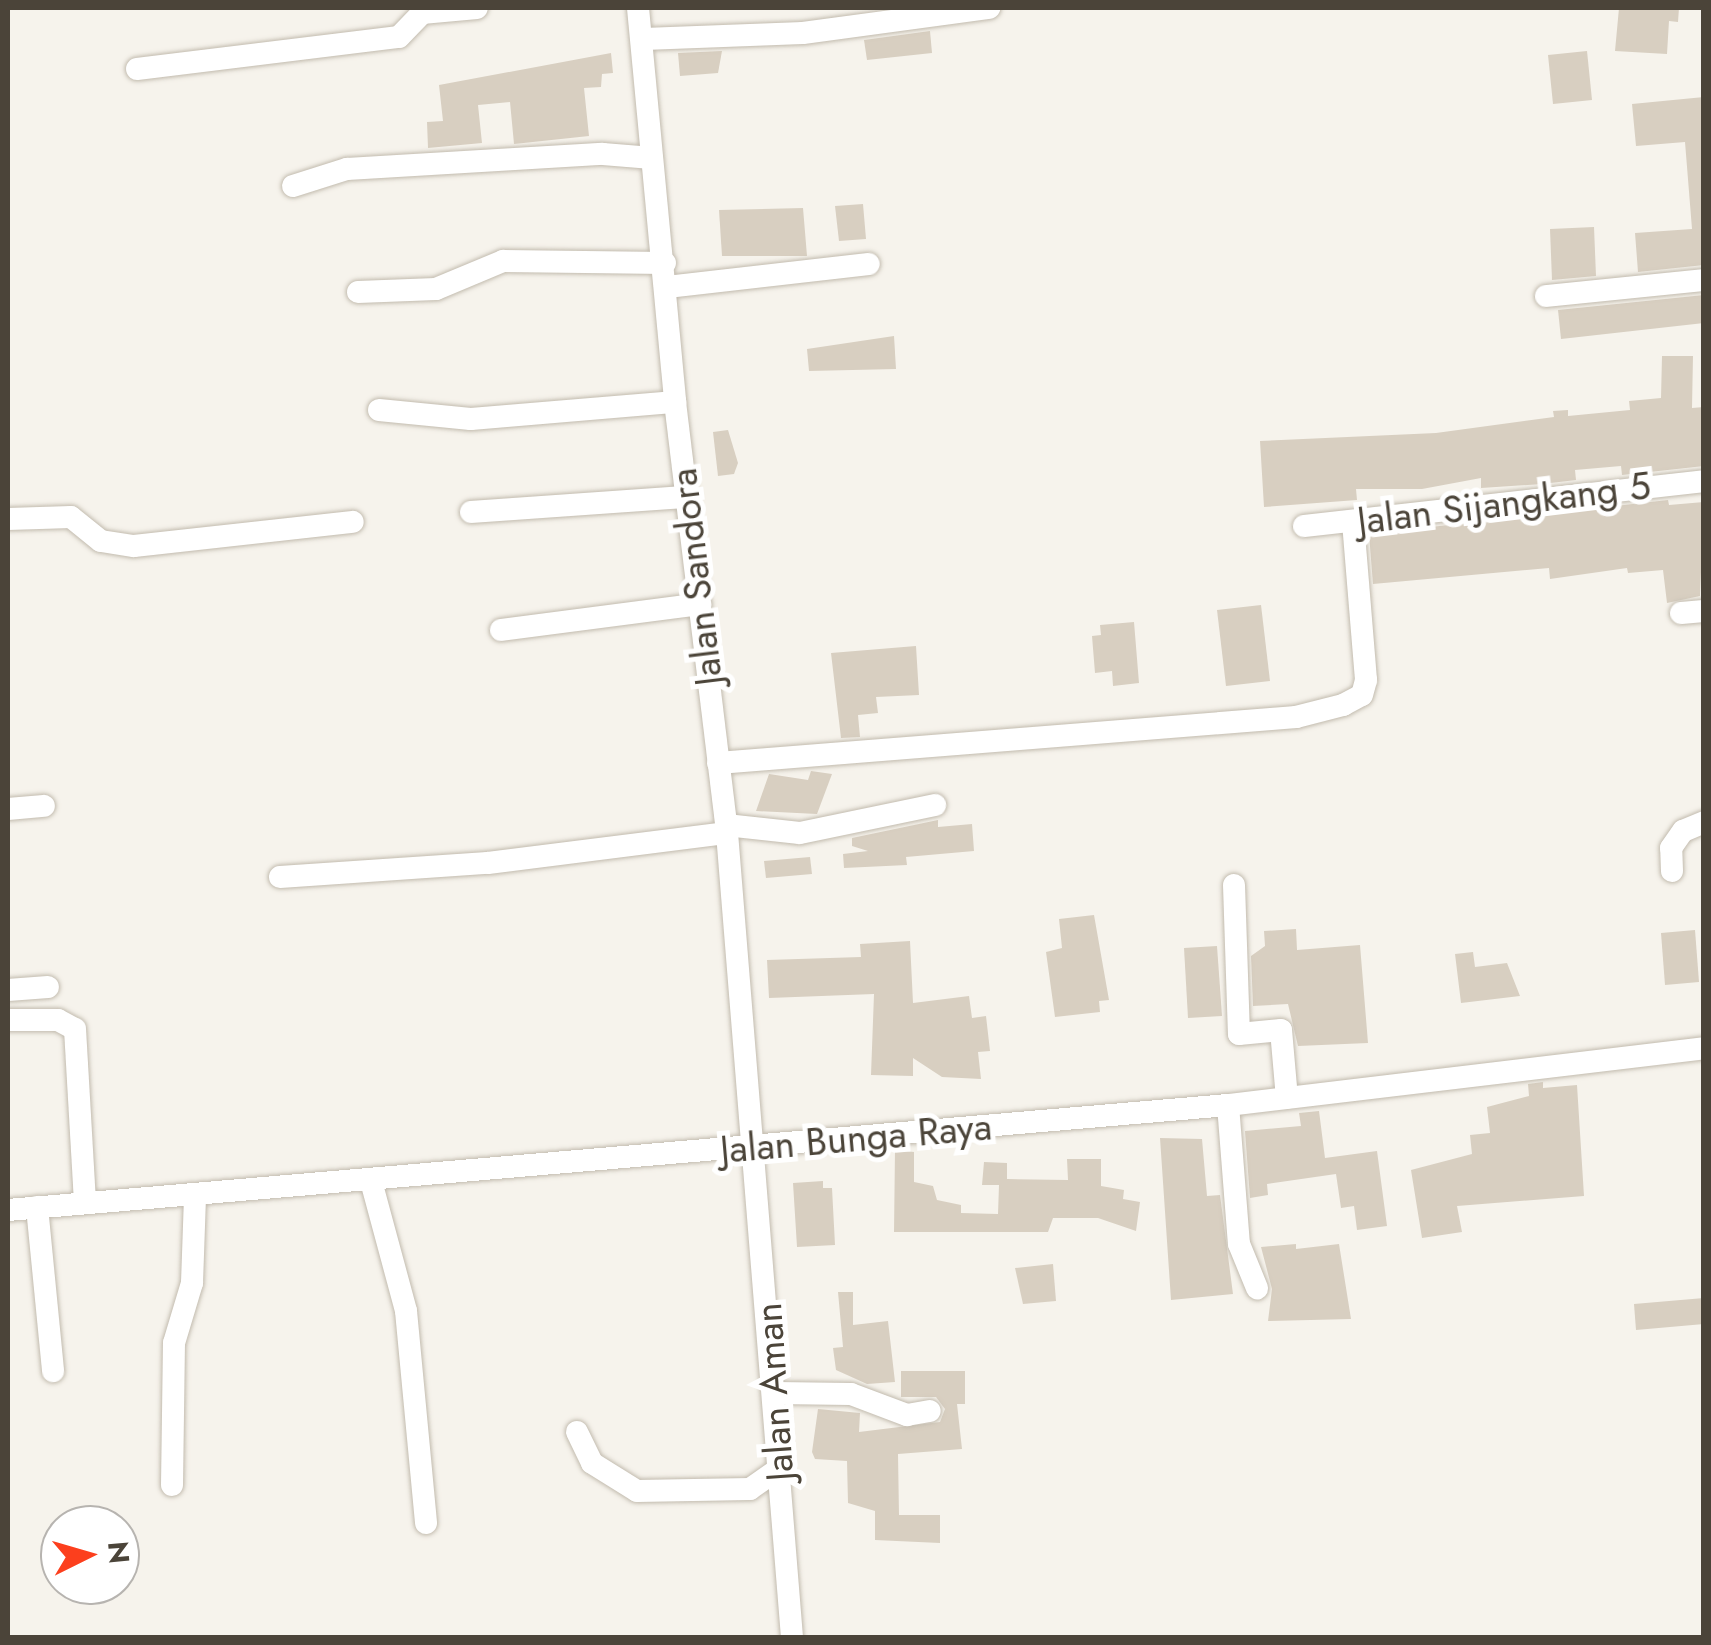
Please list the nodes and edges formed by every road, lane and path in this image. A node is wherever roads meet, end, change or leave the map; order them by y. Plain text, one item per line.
1 (477, 8) edge
2 (638, 8) edge
3 (989, 8) edge
4 (644, 39) junction
5 (137, 69) dead end
6 (652, 158) junction
7 (293, 186) dead end
8 (664, 263) junction
9 (869, 264) dead end
10 (1704, 280) edge
11 (667, 287) junction
12 (358, 292) dead end
13 (1546, 296) dead end
14 (675, 402) junction
15 (378, 410) dead end
16 (1704, 481) edge
17 (686, 497) junction
18 (470, 512) dead end
19 (8, 519) edge
20 (353, 522) dead end
21 (1353, 522) junction
22 (1304, 526) dead end
23 (700, 604) junction
24 (500, 630) dead end
25 (718, 763) junction
26 (934, 805) dead end
27 (44, 806) dead end
28 (8, 810) edge
29 (1704, 822) edge
30 (726, 829) junction
31 (1672, 871) dead end
32 (280, 877) dead end
33 (1234, 885) dead end
34 (48, 987) dead end
35 (8, 990) edge
36 (8, 1020) edge
37 (1704, 1048) edge
38 (1287, 1098) junction
39 (1228, 1105) junction
40 (752, 1148) junction
41 (371, 1181) junction
42 (194, 1195) junction
43 (85, 1200) junction
44 (37, 1207) junction
45 (8, 1210) edge
46 (1257, 1288) dead end
47 (54, 1371) dead end
48 (776, 1392) junction
49 (930, 1412) dead end
50 (577, 1432) dead end
51 (780, 1468) junction
52 (172, 1485) dead end
53 (426, 1523) dead end
54 (792, 1638) edge

1 - 5 street
2 - 4 street, Jalan Sandora
3 - 4 street
4 - 6 street, Jalan Sandora
6 - 7 street
6 - 8 street, Jalan Sandora
8 - 11 street, Jalan Sandora
8 - 12 street
9 - 11 street
10 - 13 street
11 - 14 street, Jalan Sandora
14 - 15 street
14 - 17 street, Jalan Sandora
16 - 21 street, Jalan Sijangkang 5
17 - 18 street
17 - 23 street, Jalan Sandora
19 - 20 street
21 - 22 street, Jalan Sijangkang 5
21 - 25 street
23 - 24 street
23 - 25 street, Jalan Sandora
25 - 30 street, Jalan Sandora
26 - 30 street
27 - 28 street
29 - 31 street
30 - 32 street
30 - 40 street, Jalan Sandora
33 - 38 street
34 - 35 street
36 - 43 street
37 - 38 street, Jalan Bunga Raya
38 - 39 street, Jalan Bunga Raya
39 - 40 street, Jalan Bunga Raya
39 - 46 street
40 - 41 street, Jalan Bunga Raya
40 - 48 street, Jalan Aman
41 - 42 street, Jalan Bunga Raya
41 - 53 street
42 - 43 street, Jalan Bunga Raya
42 - 52 street
43 - 44 street, Jalan Bunga Raya
44 - 45 street, Jalan Bunga Raya
44 - 47 street
48 - 49 street
48 - 51 street, Jalan Aman
50 - 51 street
51 - 54 street, Jalan Aman

